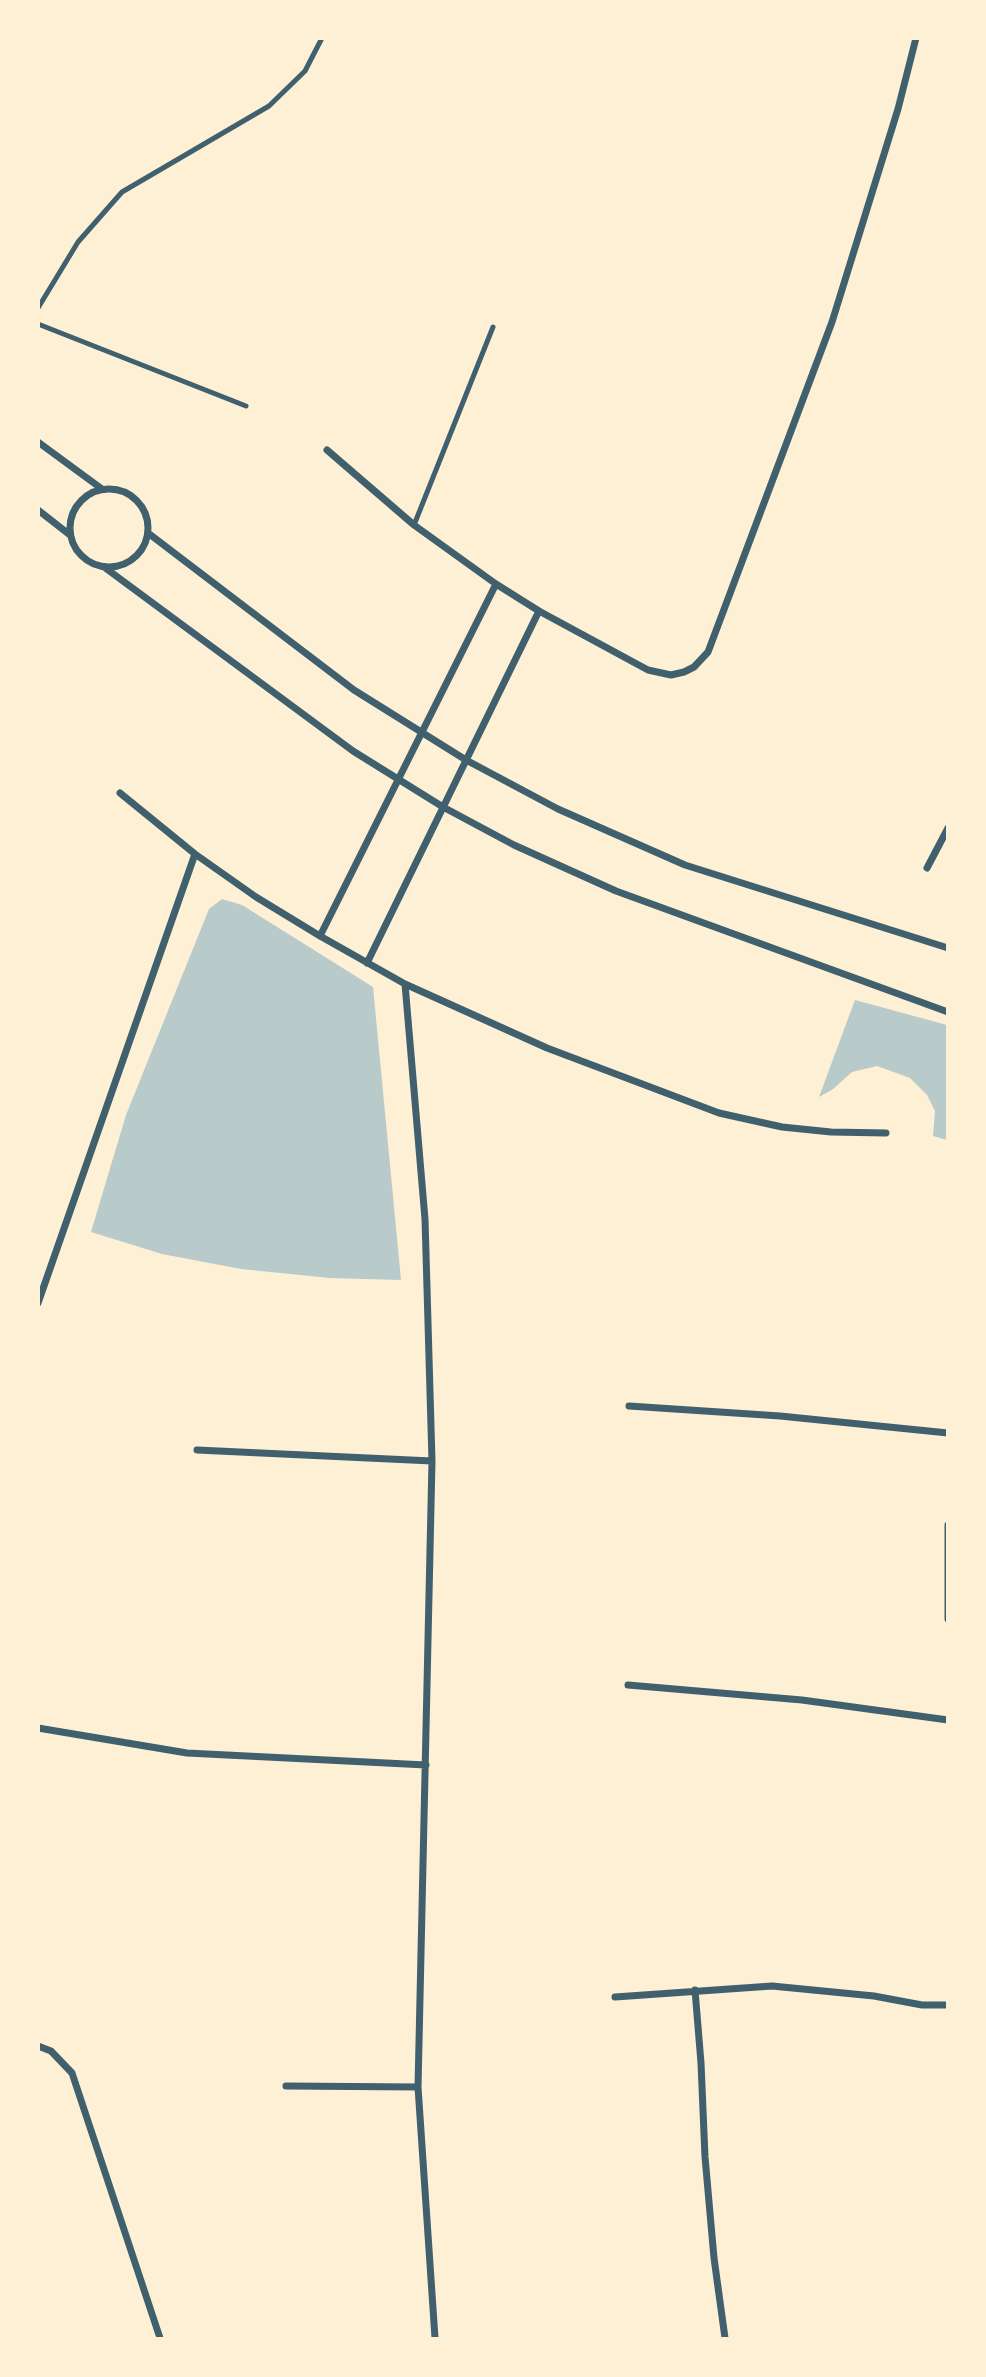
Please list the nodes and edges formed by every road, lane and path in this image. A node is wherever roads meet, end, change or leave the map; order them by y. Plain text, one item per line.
1 (322, 38) edge
2 (916, 38) edge
3 (38, 307) edge
4 (38, 324) edge
5 (493, 327) dead end
6 (246, 406) dead end
7 (38, 442) edge
8 (327, 450) dead end
9 (102, 489) junction
10 (38, 510) edge
11 (415, 525) junction
12 (148, 533) junction
13 (70, 535) junction
14 (104, 567) junction
15 (496, 584) junction
16 (539, 611) junction
17 (421, 734) junction
18 (466, 760) junction
19 (398, 780) junction
20 (120, 793) dead end
21 (443, 807) junction
22 (947, 828) edge
23 (195, 854) junction
24 (927, 868) dead end
25 (320, 936) junction
26 (947, 948) edge
27 (368, 963) junction
28 (405, 984) junction
29 (947, 1012) edge
30 (886, 1133) dead end
31 (38, 1303) edge
32 (629, 1406) dead end
33 (947, 1433) edge
34 (197, 1450) dead end
35 (432, 1461) junction
36 (947, 1525) edge
37 (947, 1619) edge
38 (628, 1685) dead end
39 (947, 1720) edge
40 (38, 1728) edge
41 (426, 1765) junction
42 (695, 1990) junction
43 (615, 1997) dead end
44 (947, 2005) edge
45 (38, 2046) edge
46 (286, 2087) dead end
47 (418, 2087) junction
48 (160, 2339) edge
49 (435, 2339) edge
50 (725, 2339) edge

1 - 3 lane
2 - 16 street
4 - 6 lane
5 - 11 lane
7 - 9 street
8 - 11 street
9 - 12 street
9 - 13 street
10 - 13 street
11 - 15 street
12 - 14 street
12 - 17 street
13 - 14 street
14 - 19 street
15 - 16 street
15 - 17 street
16 - 18 street
17 - 18 street
17 - 19 street
18 - 21 street
18 - 26 street
19 - 21 street
19 - 25 street
20 - 23 street
21 - 27 street
21 - 29 street
22 - 24 street
23 - 25 street
23 - 31 street
25 - 27 street
27 - 28 street
28 - 30 street
28 - 35 street
32 - 33 street
34 - 35 street
35 - 41 street
36 - 37 street
38 - 39 street
40 - 41 street
41 - 47 street
42 - 43 street
42 - 44 street
42 - 50 street
45 - 48 street
46 - 47 street
47 - 49 street

